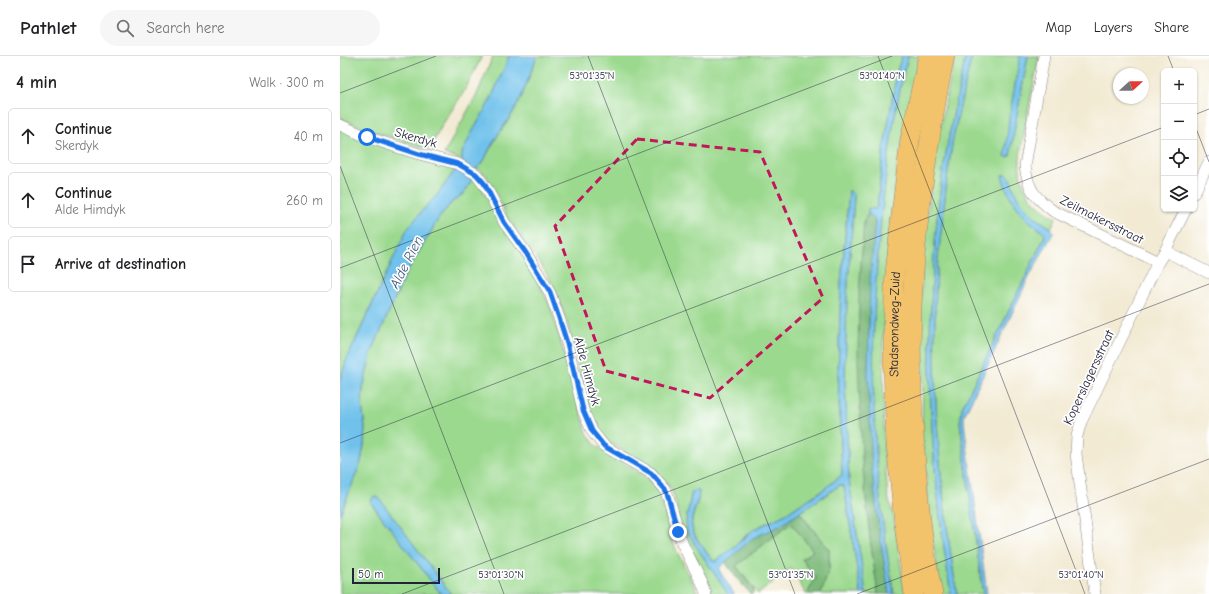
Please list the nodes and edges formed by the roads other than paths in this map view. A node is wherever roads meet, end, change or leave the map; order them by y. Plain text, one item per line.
1 (928, 56) edge
2 (946, 56) edge
3 (1044, 56) edge
4 (340, 125) edge
5 (439, 158) joint
6 (1209, 162) edge
7 (1197, 187) edge
8 (1184, 212) edge
9 (1165, 251) junction
10 (1158, 262) junction
11 (1209, 273) edge
12 (706, 594) edge
13 (914, 594) edge
14 (932, 594) edge
15 (1095, 594) edge

1 - 13 highway, Stadsrondweg-Zuid
2 - 14 highway, Stadsrondweg-Zuid
3 - 10 street, Zeilmakersstraat
4 - 5 street, Skerdyk
5 - 12 street, Alde Himdyk
6 - 7 street
8 - 9 street, Koperslagersstraat
9 - 10 street, Koperslagersstraat
9 - 11 street
10 - 15 street, Koperslagersstraat

